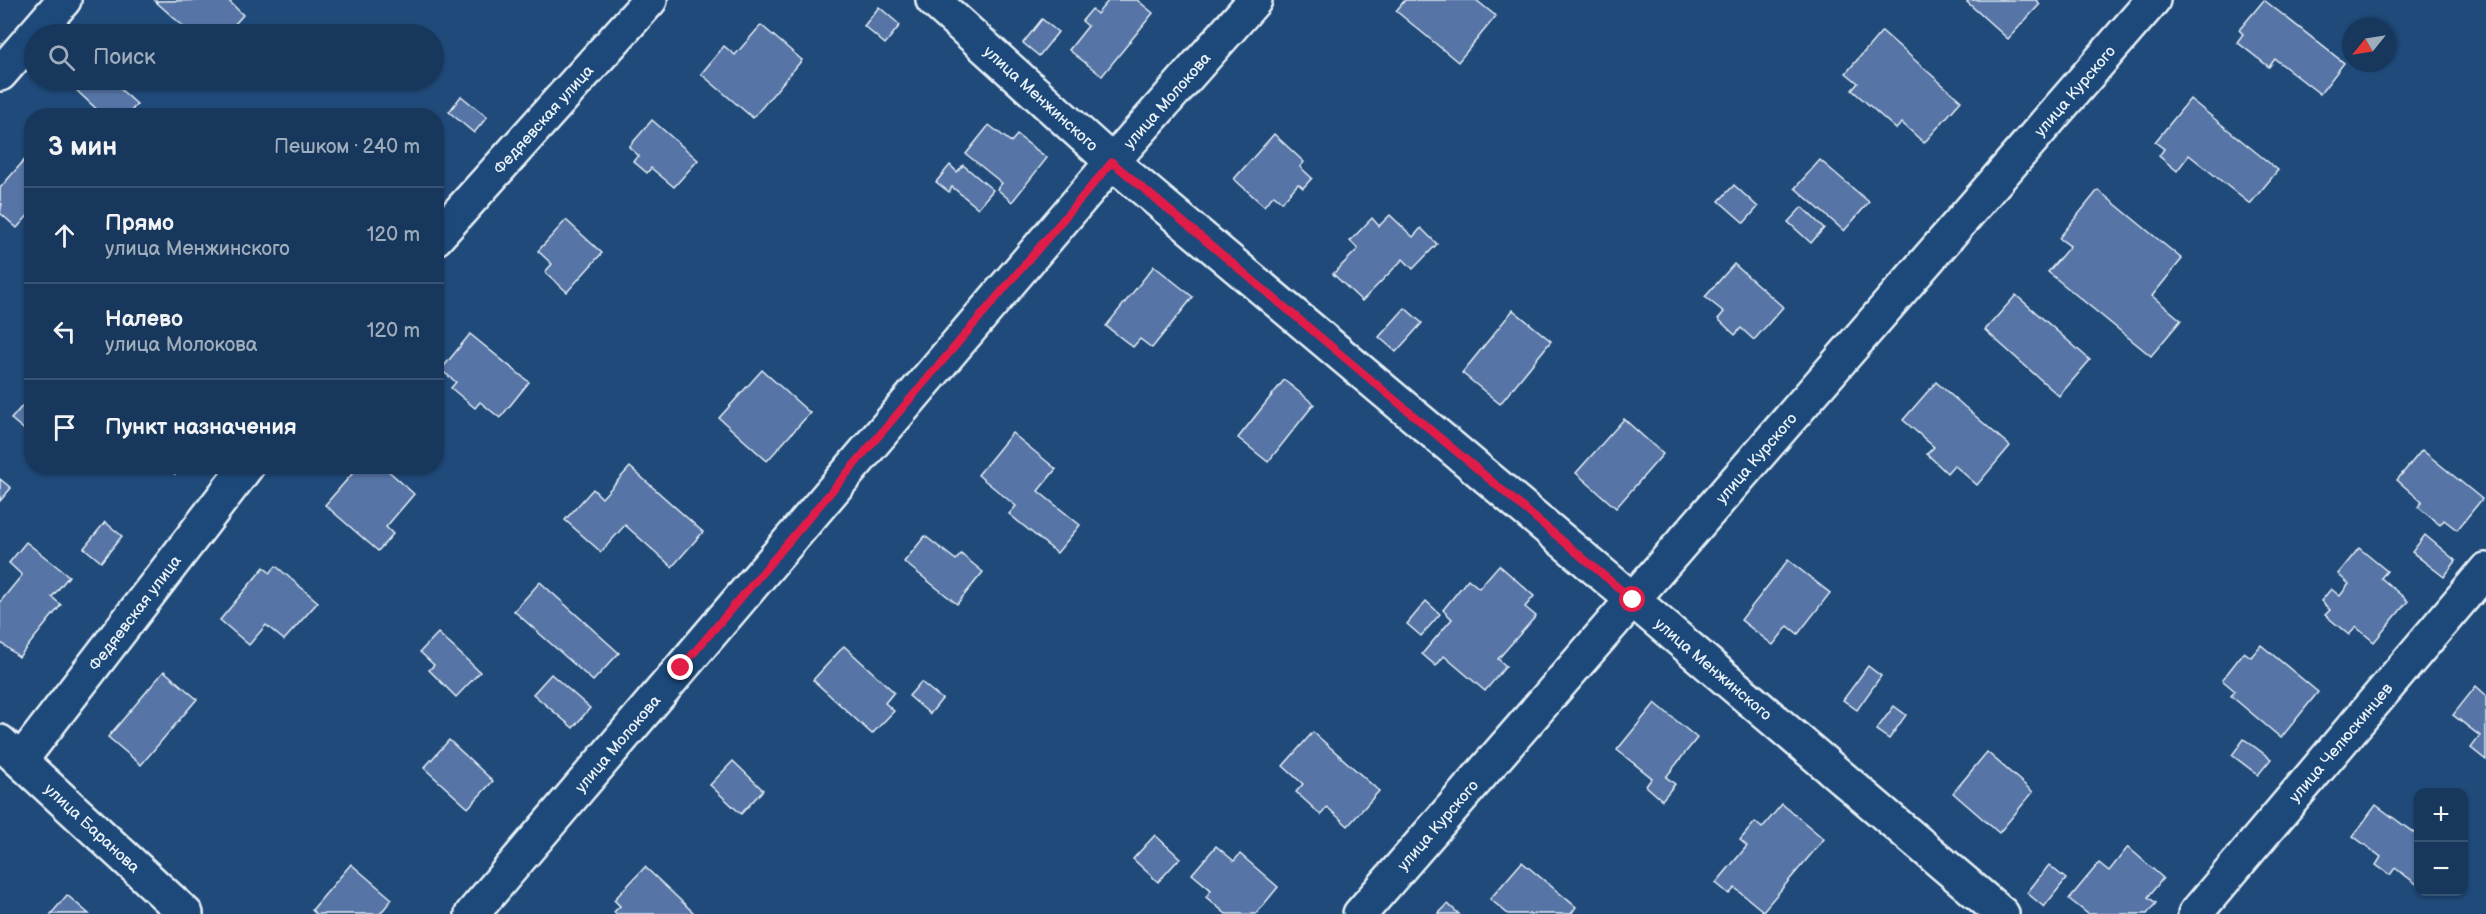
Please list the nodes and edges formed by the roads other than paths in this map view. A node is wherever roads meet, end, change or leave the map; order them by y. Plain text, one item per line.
1 (64, 0) edge
2 (650, 0) edge
3 (933, 0) edge
4 (1255, 0) edge
5 (2152, 0) edge
6 (43, 24) edge
7 (24, 46) edge
8 (0, 74) edge
9 (1112, 162) junction
10 (444, 229) edge
11 (240, 474) edge
12 (2486, 570) edge
13 (1633, 600) junction
14 (10, 751) edge
15 (186, 914) edge
16 (472, 914) edge
17 (1360, 914) edge
18 (2002, 914) edge
19 (2195, 914) edge

1 - 6 street
2 - 10 street, Федяевская улица
3 - 9 street, улица Менжинского
4 - 9 street, улица Молокова
5 - 13 street, улица Курского
7 - 8 street
9 - 13 street, улица Менжинского
9 - 16 street, улица Молокова
11 - 14 street, Федяевская улица
12 - 19 street, улица Челюскинцев
13 - 17 street, улица Курского
13 - 18 street, улица Менжинского
14 - 15 street, улица Баранова

